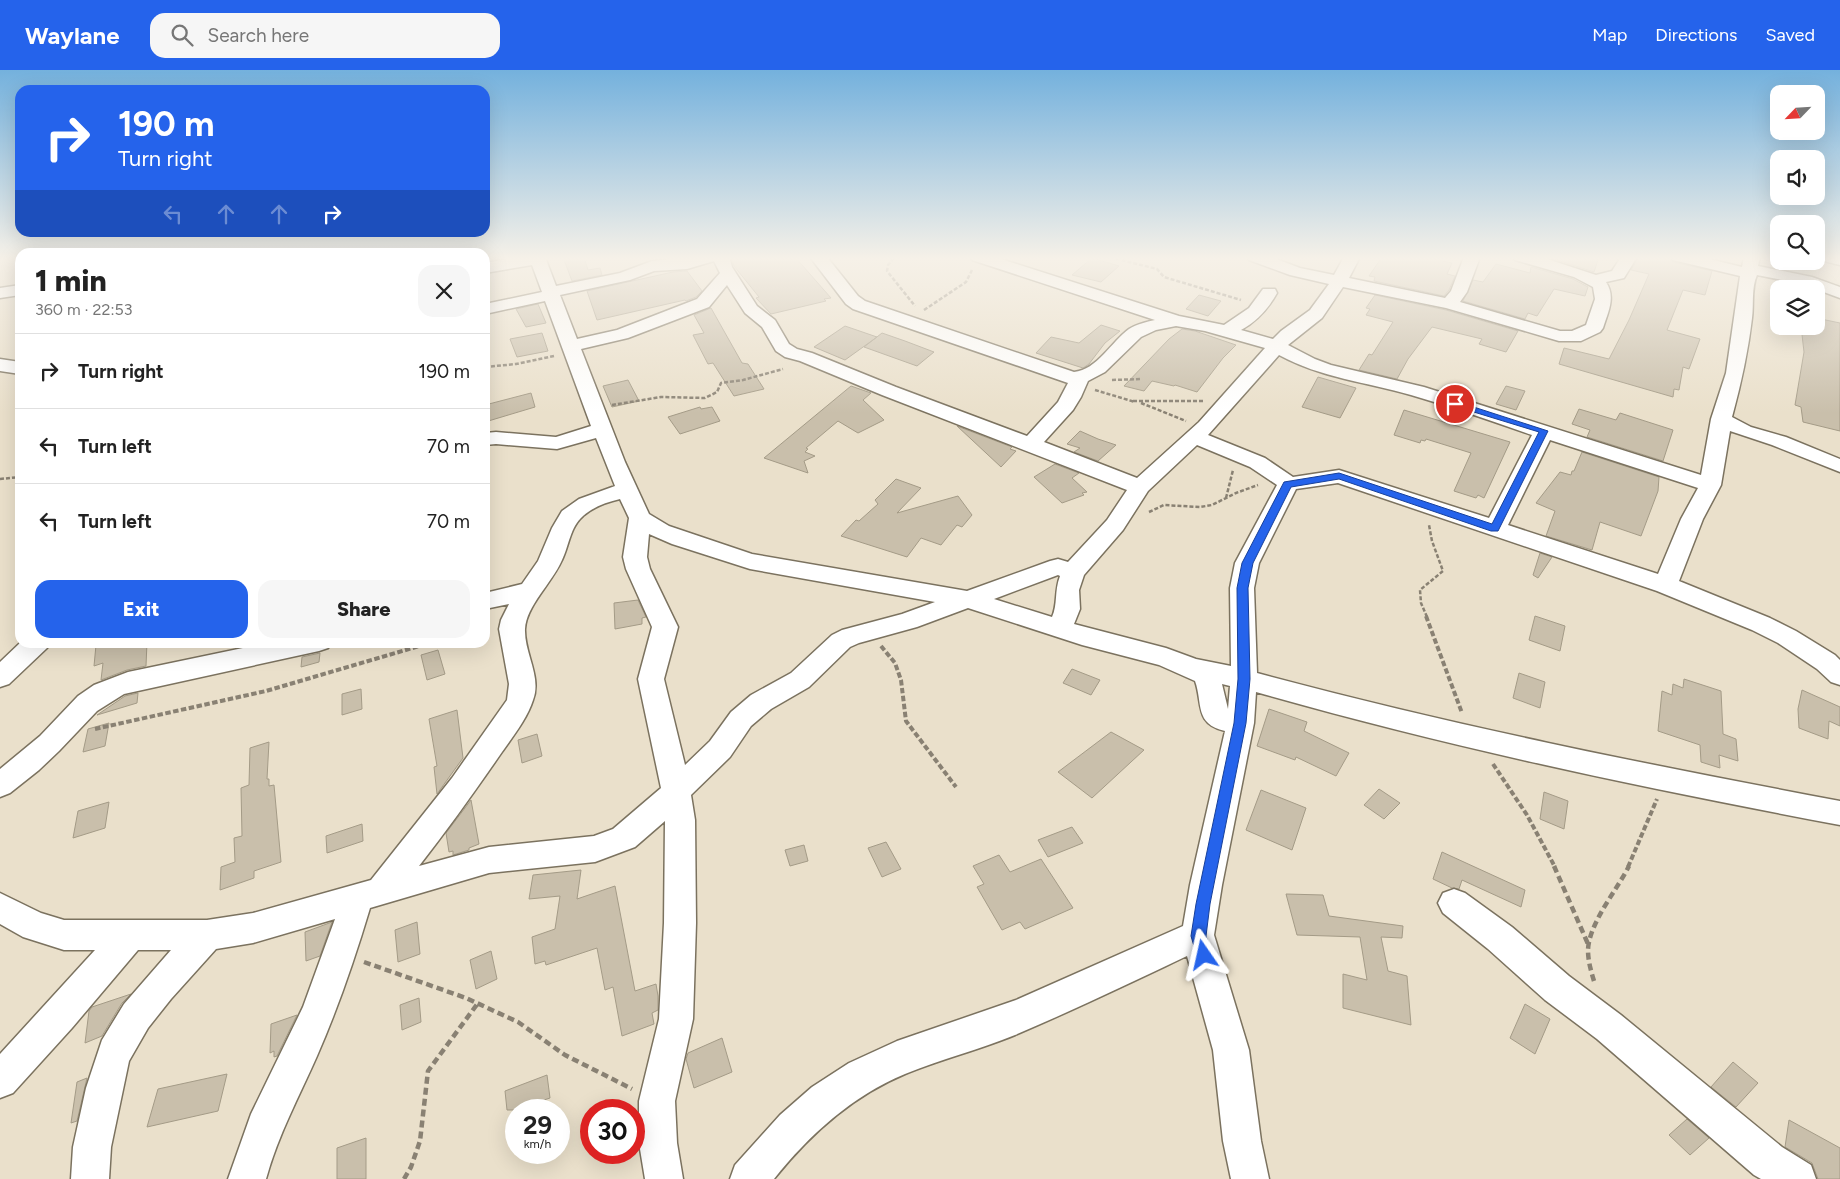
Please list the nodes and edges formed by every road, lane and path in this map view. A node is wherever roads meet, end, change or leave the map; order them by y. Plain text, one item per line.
1 (556, 309) edge
2 (688, 309) edge
3 (751, 309) edge
4 (870, 309) edge
5 (916, 309) edge
6 (925, 309) edge
7 (1138, 309) edge
8 (1256, 309) edge
9 (1320, 309) edge
10 (1465, 309) edge
11 (1600, 309) edge
12 (1744, 309) edge
13 (1176, 321) junction
14 (1226, 331) junction
15 (1277, 346) junction
16 (571, 349) junction
17 (15, 357) edge
18 (0, 360) edge
19 (0, 365) edge
20 (490, 367) edge
21 (15, 368) edge
22 (785, 369) dead end
23 (1079, 381) junction
24 (1133, 401) junction
25 (593, 402) junction
26 (1721, 419) junction
27 (1206, 424) junction
28 (603, 429) junction
29 (1544, 431) junction
30 (490, 439) edge
31 (1030, 445) junction
32 (1840, 466) edge
33 (15, 478) edge
34 (0, 479) edge
35 (1285, 480) junction
36 (1710, 485) junction
37 (1140, 487) junction
38 (628, 490) junction
39 (1426, 505) junction
40 (640, 518) junction
41 (1115, 525) junction
42 (1495, 528) junction
43 (1073, 572) junction
44 (1665, 585) junction
45 (532, 590) junction
46 (966, 599) junction
47 (490, 600) edge
48 (1060, 629) junction
49 (872, 631) junction
50 (31, 648) edge
51 (291, 648) edge
52 (413, 648) edge
53 (1196, 669) junction
54 (1840, 675) edge
55 (0, 677) edge
56 (1244, 679) junction
57 (1240, 723) junction
58 (1472, 735) junction
59 (55, 738) junction
60 (1665, 780) junction
61 (0, 785) edge
62 (956, 788) dead end
63 (676, 791) junction
64 (1839, 810) edge
65 (370, 893) junction
66 (1454, 903) dead end
67 (0, 908) edge
68 (207, 935) junction
69 (1198, 936) junction
70 (128, 937) junction
71 (1588, 945) junction
72 (340, 952) junction
73 (1596, 987) dead end
74 (478, 1004) junction
75 (0, 1080) edge
76 (658, 1101) junction
77 (90, 1179) edge
78 (247, 1179) edge
79 (404, 1179) edge
80 (664, 1179) edge
81 (749, 1179) edge
82 (1250, 1179) edge
83 (1797, 1179) edge

1 - 16 street
2 - 16 street
3 - 31 street
4 - 23 street
5 - 6 path
7 - 13 street
8 - 14 street
9 - 15 street
10 - 11 street
12 - 26 street
13 - 14 street
13 - 23 street
14 - 15 street
15 - 27 street
15 - 29 street
16 - 20 path
16 - 25 street
17 - 18 street
19 - 21 street
22 - 25 path
23 - 24 path
23 - 31 street
24 - 27 path
24 - 27 path
25 - 28 street
26 - 32 street
26 - 36 street
27 - 35 street
27 - 37 street
28 - 30 street
28 - 38 street
29 - 36 street
29 - 42 street
31 - 37 street
33 - 34 path
35 - 39 street
35 - 41 path
35 - 56 street
36 - 44 street
37 - 41 street
38 - 40 street
38 - 45 street
39 - 42 street
39 - 58 path
40 - 46 street
40 - 63 street
41 - 43 street
42 - 44 street
43 - 46 street
43 - 48 street
44 - 54 street
45 - 47 street
45 - 65 street
46 - 48 street
46 - 49 street
48 - 53 street
49 - 62 path
49 - 63 street
50 - 55 street
51 - 59 street
52 - 59 path
53 - 56 street
53 - 57 street
56 - 57 street
56 - 58 street
57 - 69 street
58 - 60 street
58 - 71 path
59 - 61 street
60 - 64 street
60 - 71 path
63 - 65 street
63 - 76 street
65 - 68 street
65 - 72 street
66 - 83 street
67 - 70 street
68 - 70 street
68 - 77 street
69 - 81 street
69 - 82 street
70 - 75 street
71 - 73 path
72 - 74 path
72 - 78 street
74 - 76 path
74 - 79 path
76 - 80 street

